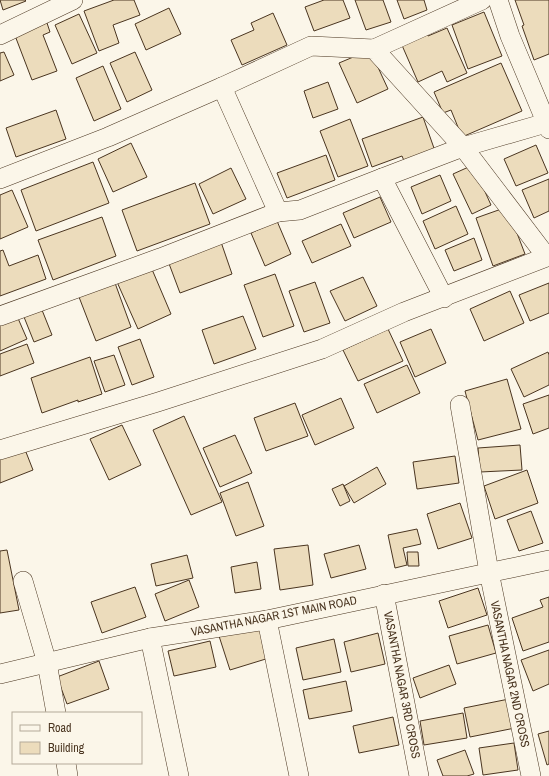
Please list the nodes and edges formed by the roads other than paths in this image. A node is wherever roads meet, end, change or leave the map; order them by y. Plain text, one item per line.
1 (73, 0) edge
2 (482, 0) edge
3 (498, 0) edge
4 (0, 35) edge
5 (374, 49) junction
6 (222, 87) junction
7 (548, 126) edge
8 (462, 147) junction
9 (0, 177) edge
10 (382, 178) junction
11 (278, 212) junction
12 (547, 256) edge
13 (444, 298) junction
14 (0, 316) edge
15 (460, 405) dead end
16 (0, 450) edge
17 (549, 560) edge
18 (489, 572) junction
19 (23, 581) dead end
20 (384, 594) junction
21 (267, 620) junction
22 (150, 638) junction
23 (47, 663) junction
24 (0, 674) edge
25 (56, 712) edge
26 (66, 764) edge
27 (68, 776) edge
28 (179, 776) edge
29 (299, 776) edge
30 (419, 776) edge
31 (531, 776) edge

1 - 4 street
2 - 5 street
3 - 7 street
5 - 6 street
5 - 8 street
6 - 9 street
6 - 11 street
7 - 8 street
8 - 10 street
8 - 12 street
10 - 11 street
10 - 13 street
11 - 14 street
12 - 13 street
13 - 16 street
15 - 18 street, VASANTHA NAGAR 2ND CROSS
17 - 18 street, VASANTHA NAGAR 1ST MAIN ROAD
18 - 20 street, VASANTHA NAGAR 1ST MAIN ROAD
18 - 31 street, VASANTHA NAGAR 2ND CROSS
19 - 23 street
20 - 21 street, VASANTHA NAGAR 1ST MAIN ROAD
20 - 30 street, VASANTHA NAGAR 3RD CROSS
21 - 22 street, VASANTHA NAGAR 1ST MAIN ROAD
21 - 29 street
22 - 23 street, VASANTHA NAGAR 1ST MAIN ROAD
22 - 28 street
23 - 24 street, VASANTHA NAGAR 1ST MAIN ROAD
23 - 25 street
26 - 27 street

